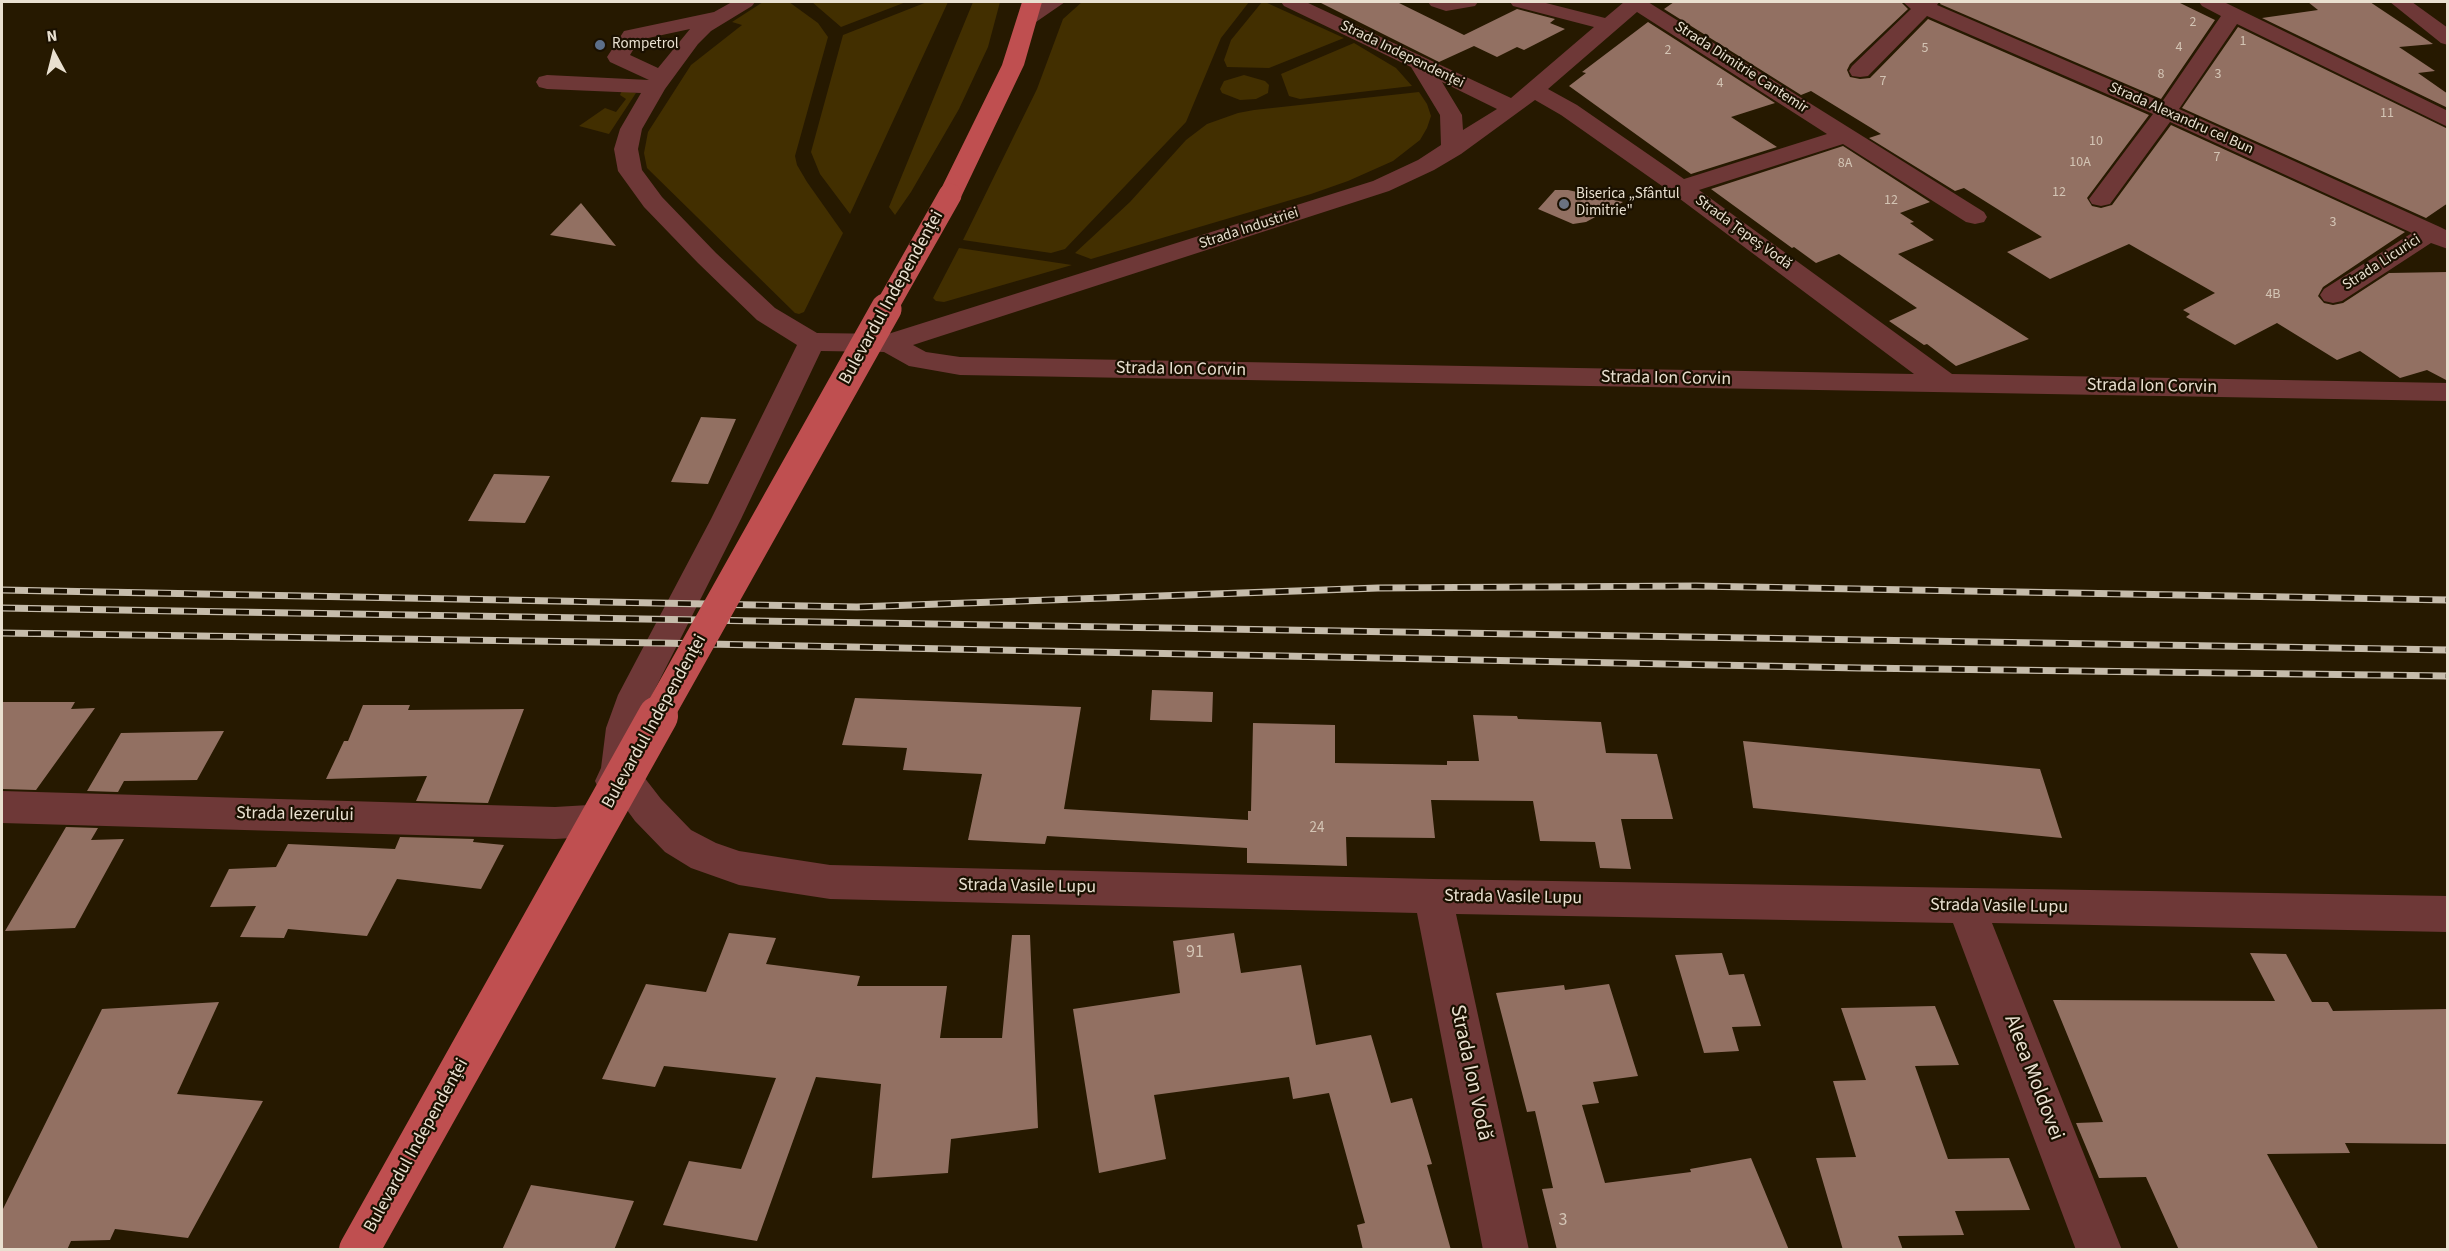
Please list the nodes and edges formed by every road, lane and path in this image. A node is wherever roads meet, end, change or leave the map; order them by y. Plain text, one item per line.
1 (745, 2) edge
2 (1055, 2) edge
3 (1291, 2) edge
4 (1438, 2) edge
5 (1468, 2) edge
6 (1520, 2) edge
7 (1636, 2) edge
8 (2209, 2) edge
9 (2400, 2) edge
10 (1922, 3) edge
11 (712, 10) edge
12 (1030, 10) edge
13 (2233, 14) junction
14 (1609, 25) junction
15 (2448, 39) edge
16 (1419, 63) junction
17 (1860, 71) dead end
18 (547, 82) dead end
19 (659, 83) junction
20 (1535, 91) junction
21 (1513, 108) junction
22 (2166, 112) junction
23 (2448, 120) edge
24 (1846, 135) junction
25 (1453, 148) junction
26 (1682, 188) junction
27 (2101, 199) dead end
28 (1975, 217) dead end
29 (2439, 237) edge
30 (2333, 295) dead end
31 (812, 342) junction
32 (890, 343) junction
33 (1945, 383) junction
34 (2448, 392) edge
35 (619, 771) junction
36 (2, 807) edge
37 (589, 821) junction
38 (1433, 896) junction
39 (1966, 906) junction
40 (2448, 914) edge
41 (344, 1250) edge
42 (359, 1250) edge
43 (1506, 1250) edge
44 (2099, 1250) edge

1 - 11 street
2 - 12 street
3 - 16 street, Strada Independenței
4 - 5 street
6 - 14 street
7 - 14 street, Strada Industriei
7 - 24 street, Strada Dimitrie Cantemir
8 - 13 street
9 - 15 street
10 - 17 street
10 - 22 street, Strada Alexandru cel Bun
11 - 19 street
11 - 19 street
12 - 42 main road, Bulevardul Independenței, bridge
13 - 22 street
13 - 23 street
14 - 20 street, Strada Industriei
16 - 21 street, Strada Independenței
16 - 25 street
18 - 19 street
19 - 31 street
20 - 21 street, Strada Industriei
20 - 26 street, Strada Țepeș Vodă
21 - 25 street, Strada Industriei
22 - 27 street
22 - 29 street, Strada Alexandru cel Bun
24 - 26 street
24 - 28 street, Strada Dimitrie Cantemir
25 - 32 street, Strada Industriei
26 - 33 street, Strada Țepeș Vodă
29 - 30 street, Strada Licurici
31 - 32 street, Strada Industriei
31 - 35 street
32 - 33 street, Strada Ion Corvin
33 - 34 street, Strada Ion Corvin
35 - 37 street
35 - 38 street, Strada Vasile Lupu
36 - 37 street, Strada Iezerului
37 - 41 street
38 - 39 street, Strada Vasile Lupu
38 - 43 street, Strada Ion Vodă
39 - 40 street, Strada Vasile Lupu
39 - 44 street, Aleea Moldovei

